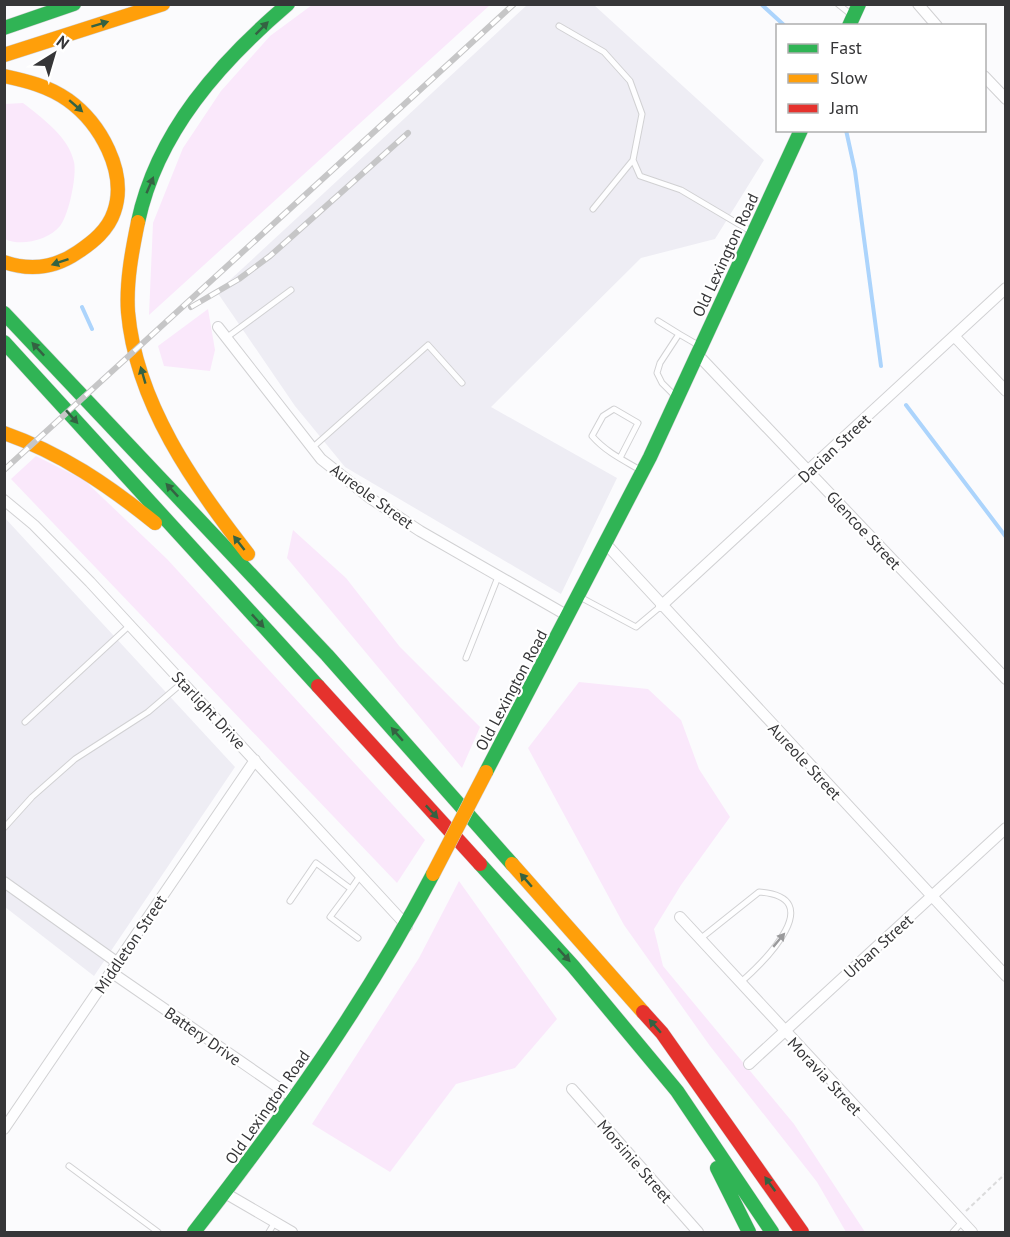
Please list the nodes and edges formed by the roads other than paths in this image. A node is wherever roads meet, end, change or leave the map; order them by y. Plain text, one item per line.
1 (74, 4) edge
2 (163, 4) edge
3 (288, 4) edge
4 (838, 4) edge
5 (918, 4) edge
6 (854, 15) edge
7 (935, 24) edge
8 (560, 26) dead end
9 (4, 28) edge
10 (4, 55) edge
11 (4, 76) edge
12 (986, 78) edge
13 (1005, 99) edge
14 (800, 132) edge
15 (633, 160) junction
16 (594, 208) dead end
17 (754, 233) junction
18 (4, 262) edge
19 (1005, 288) edge
20 (291, 290) dead end
21 (4, 313) edge
22 (658, 321) dead end
23 (218, 327) dead end
24 (679, 334) junction
25 (954, 336) junction
26 (226, 338) junction
27 (4, 342) edge
28 (700, 350) junction
29 (462, 383) dead end
30 (1005, 391) edge
31 (678, 398) junction
32 (4, 434) edge
33 (312, 448) junction
34 (620, 458) junction
35 (643, 472) junction
36 (809, 472) junction
37 (4, 500) edge
38 (606, 544) junction
39 (204, 563) junction
40 (499, 575) junction
41 (579, 596) junction
42 (662, 606) junction
43 (568, 616) junction
44 (130, 625) junction
45 (327, 655) junction
46 (466, 658) dead end
47 (1005, 679) edge
48 (183, 682) junction
49 (25, 722) dead end
50 (255, 760) junction
51 (4, 828) edge
52 (1005, 828) edge
53 (361, 875) junction
54 (4, 882) edge
55 (351, 889) junction
56 (932, 897) junction
57 (290, 901) dead end
58 (680, 917) dead end
59 (407, 926) junction
60 (358, 938) dead end
61 (699, 939) junction
62 (114, 967) junction
63 (1005, 976) edge
64 (740, 983) junction
65 (784, 1032) junction
66 (749, 1064) dead end
67 (572, 1089) dead end
68 (677, 1091) junction
69 (295, 1099) junction
70 (4, 1129) edge
71 (69, 1166) dead end
72 (225, 1193) junction
73 (964, 1216) junction
74 (272, 1227) edge
75 (158, 1233) edge
76 (194, 1233) edge
77 (292, 1233) edge
78 (698, 1233) edge
79 (749, 1233) edge
80 (772, 1233) edge
81 (802, 1233) edge
82 (953, 1233) edge
83 (972, 1233) edge

1 - 9 main road
10 -> 2 main road
45 -> 3 main road
4 - 6 lane
5 - 7 street
8 - 15 lane
11 -> 18 main road
12 - 13 street
14 - 17 main road, Old Lexington Road
15 - 16 lane
15 - 17 lane
17 - 28 main road, Old Lexington Road
19 - 25 street, Dacian Street
20 - 26 lane
45 -> 21 main road
22 - 24 lane
23 - 26 street, Aureole Street
24 - 28 lane
24 - 31 lane
25 - 30 street
25 - 36 street, Dacian Street
26 - 33 street, Aureole Street
27 -> 39 main road
28 - 31 main road, Old Lexington Road
28 - 36 street, Glencoe Street
29 - 33 lane
31 - 35 main road, Old Lexington Road
32 - 39 main road
33 - 40 street, Aureole Street
34 - 34 lane
34 - 35 lane
35 - 38 main road, Old Lexington Road
36 - 42 street, Dacian Street
36 - 47 street, Glencoe Street
37 - 44 street, Starlight Drive
38 - 41 main road, Old Lexington Road
38 - 42 street, Aureole Street
39 -> 68 main road
40 - 43 street, Aureole Street
40 - 46 lane
41 - 42 lane
41 - 43 main road, Old Lexington Road
42 - 56 street, Aureole Street
43 - 59 main road, Old Lexington Road, bridge
44 - 48 street, Starlight Drive
44 - 49 lane
81 -> 45 main road
48 - 50 street, Starlight Drive
48 - 51 lane
50 - 53 street, Starlight Drive
50 - 62 street, Middleton Street
52 - 56 street, Urban Street
53 - 55 lane
53 - 59 street, Starlight Drive
54 - 62 street, Battery Drive
55 - 57 lane
55 - 60 lane
56 - 63 street, Aureole Street
56 - 65 street, Urban Street
58 - 61 street, Moravia Street
59 - 69 main road, Old Lexington Road
61 - 64 street, Moravia Street
64 -> 61 lane
62 - 69 street, Battery Drive
62 - 70 street, Middleton Street
64 - 65 street, Moravia Street
65 - 66 street, Urban Street
65 - 73 street, Moravia Street
67 - 78 street, Morsinie Street
68 - 79 main road
68 - 80 main road
69 - 72 main road, Old Lexington Road
71 - 75 lane
72 - 74 street
72 - 76 main road, Old Lexington Road
73 - 82 lane
73 - 83 street, Moravia Street
74 - 77 street

